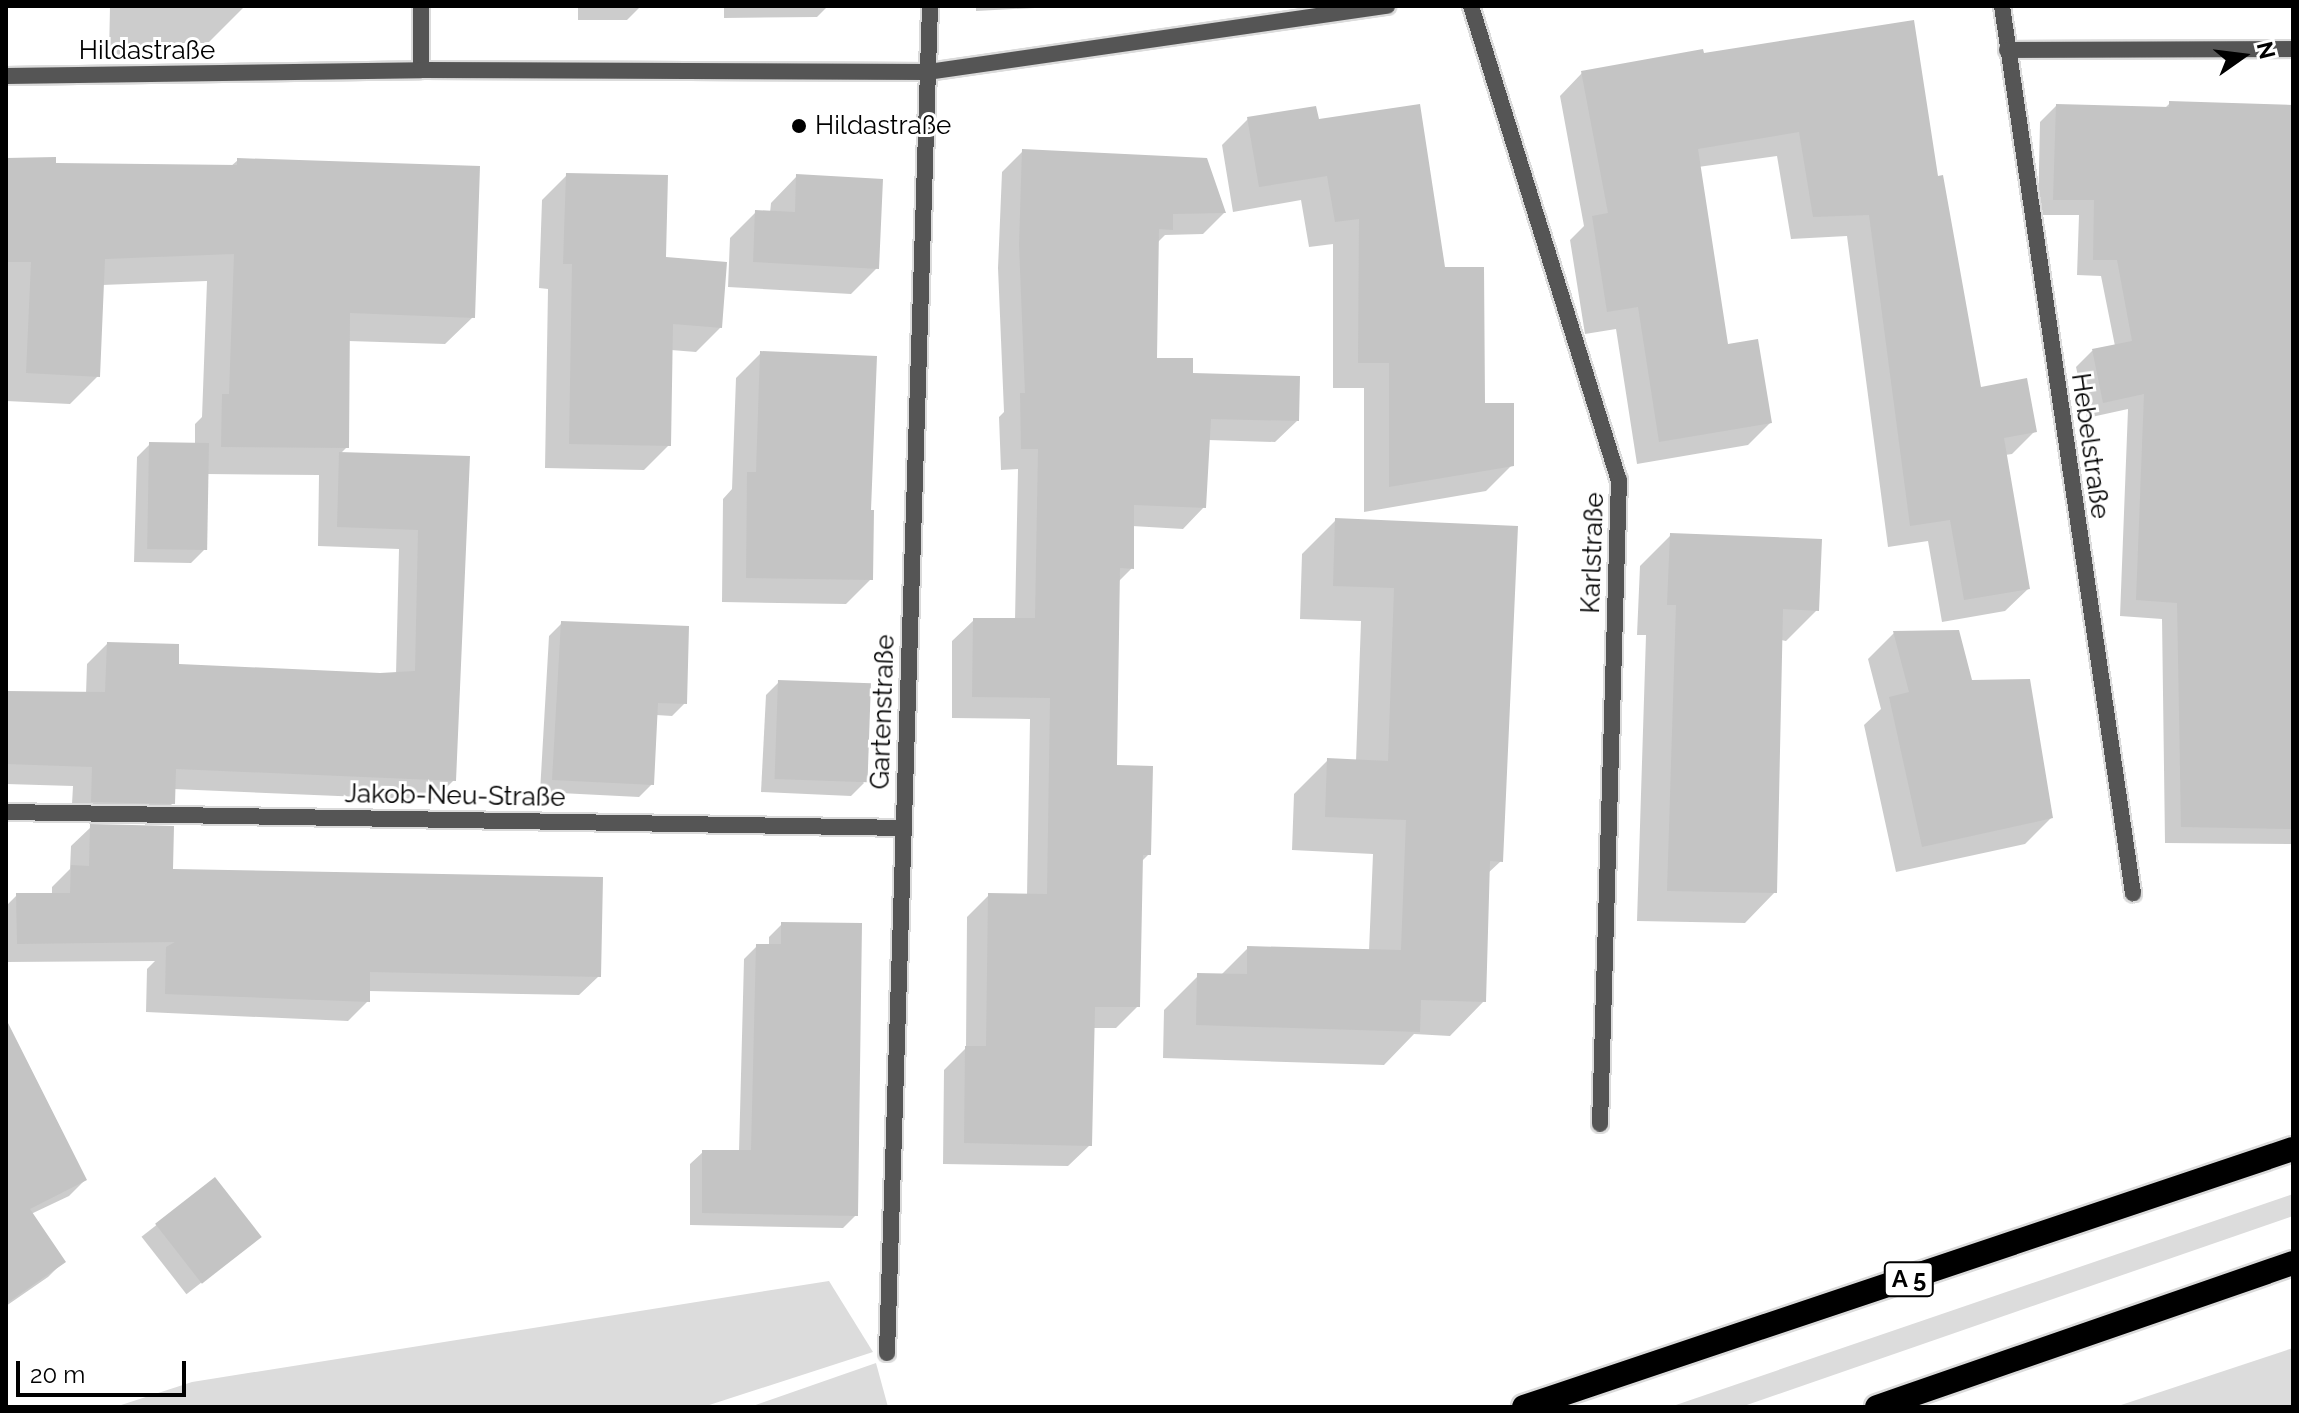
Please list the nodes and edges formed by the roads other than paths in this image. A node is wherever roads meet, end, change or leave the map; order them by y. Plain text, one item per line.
1 (421, 6) edge
2 (930, 6) edge
3 (1387, 6) edge
4 (1471, 6) edge
5 (2002, 6) edge
6 (2293, 49) edge
7 (2007, 50) junction
8 (421, 70) junction
9 (928, 72) junction
10 (6, 76) edge
11 (6, 812) edge
12 (904, 828) junction
13 (2133, 893) dead end
14 (1600, 1124) dead end
15 (2293, 1149) edge
16 (2293, 1263) edge
17 (887, 1353) dead end
18 (1524, 1407) edge
19 (1877, 1407) edge

1 - 8 street
2 - 9 street, Gartenstraße
3 - 9 street, Hildastraße
4 - 14 street, Karlstraße
5 - 7 street, Hebelstraße
6 - 7 street
7 - 13 street, Hebelstraße
8 - 9 street, Hildastraße
8 - 10 street, Hildastraße
9 - 12 street, Gartenstraße
11 - 12 street, Jakob-Neu-Straße
12 - 17 street, Gartenstraße
15 - 18 highway, A 5
16 - 19 highway

